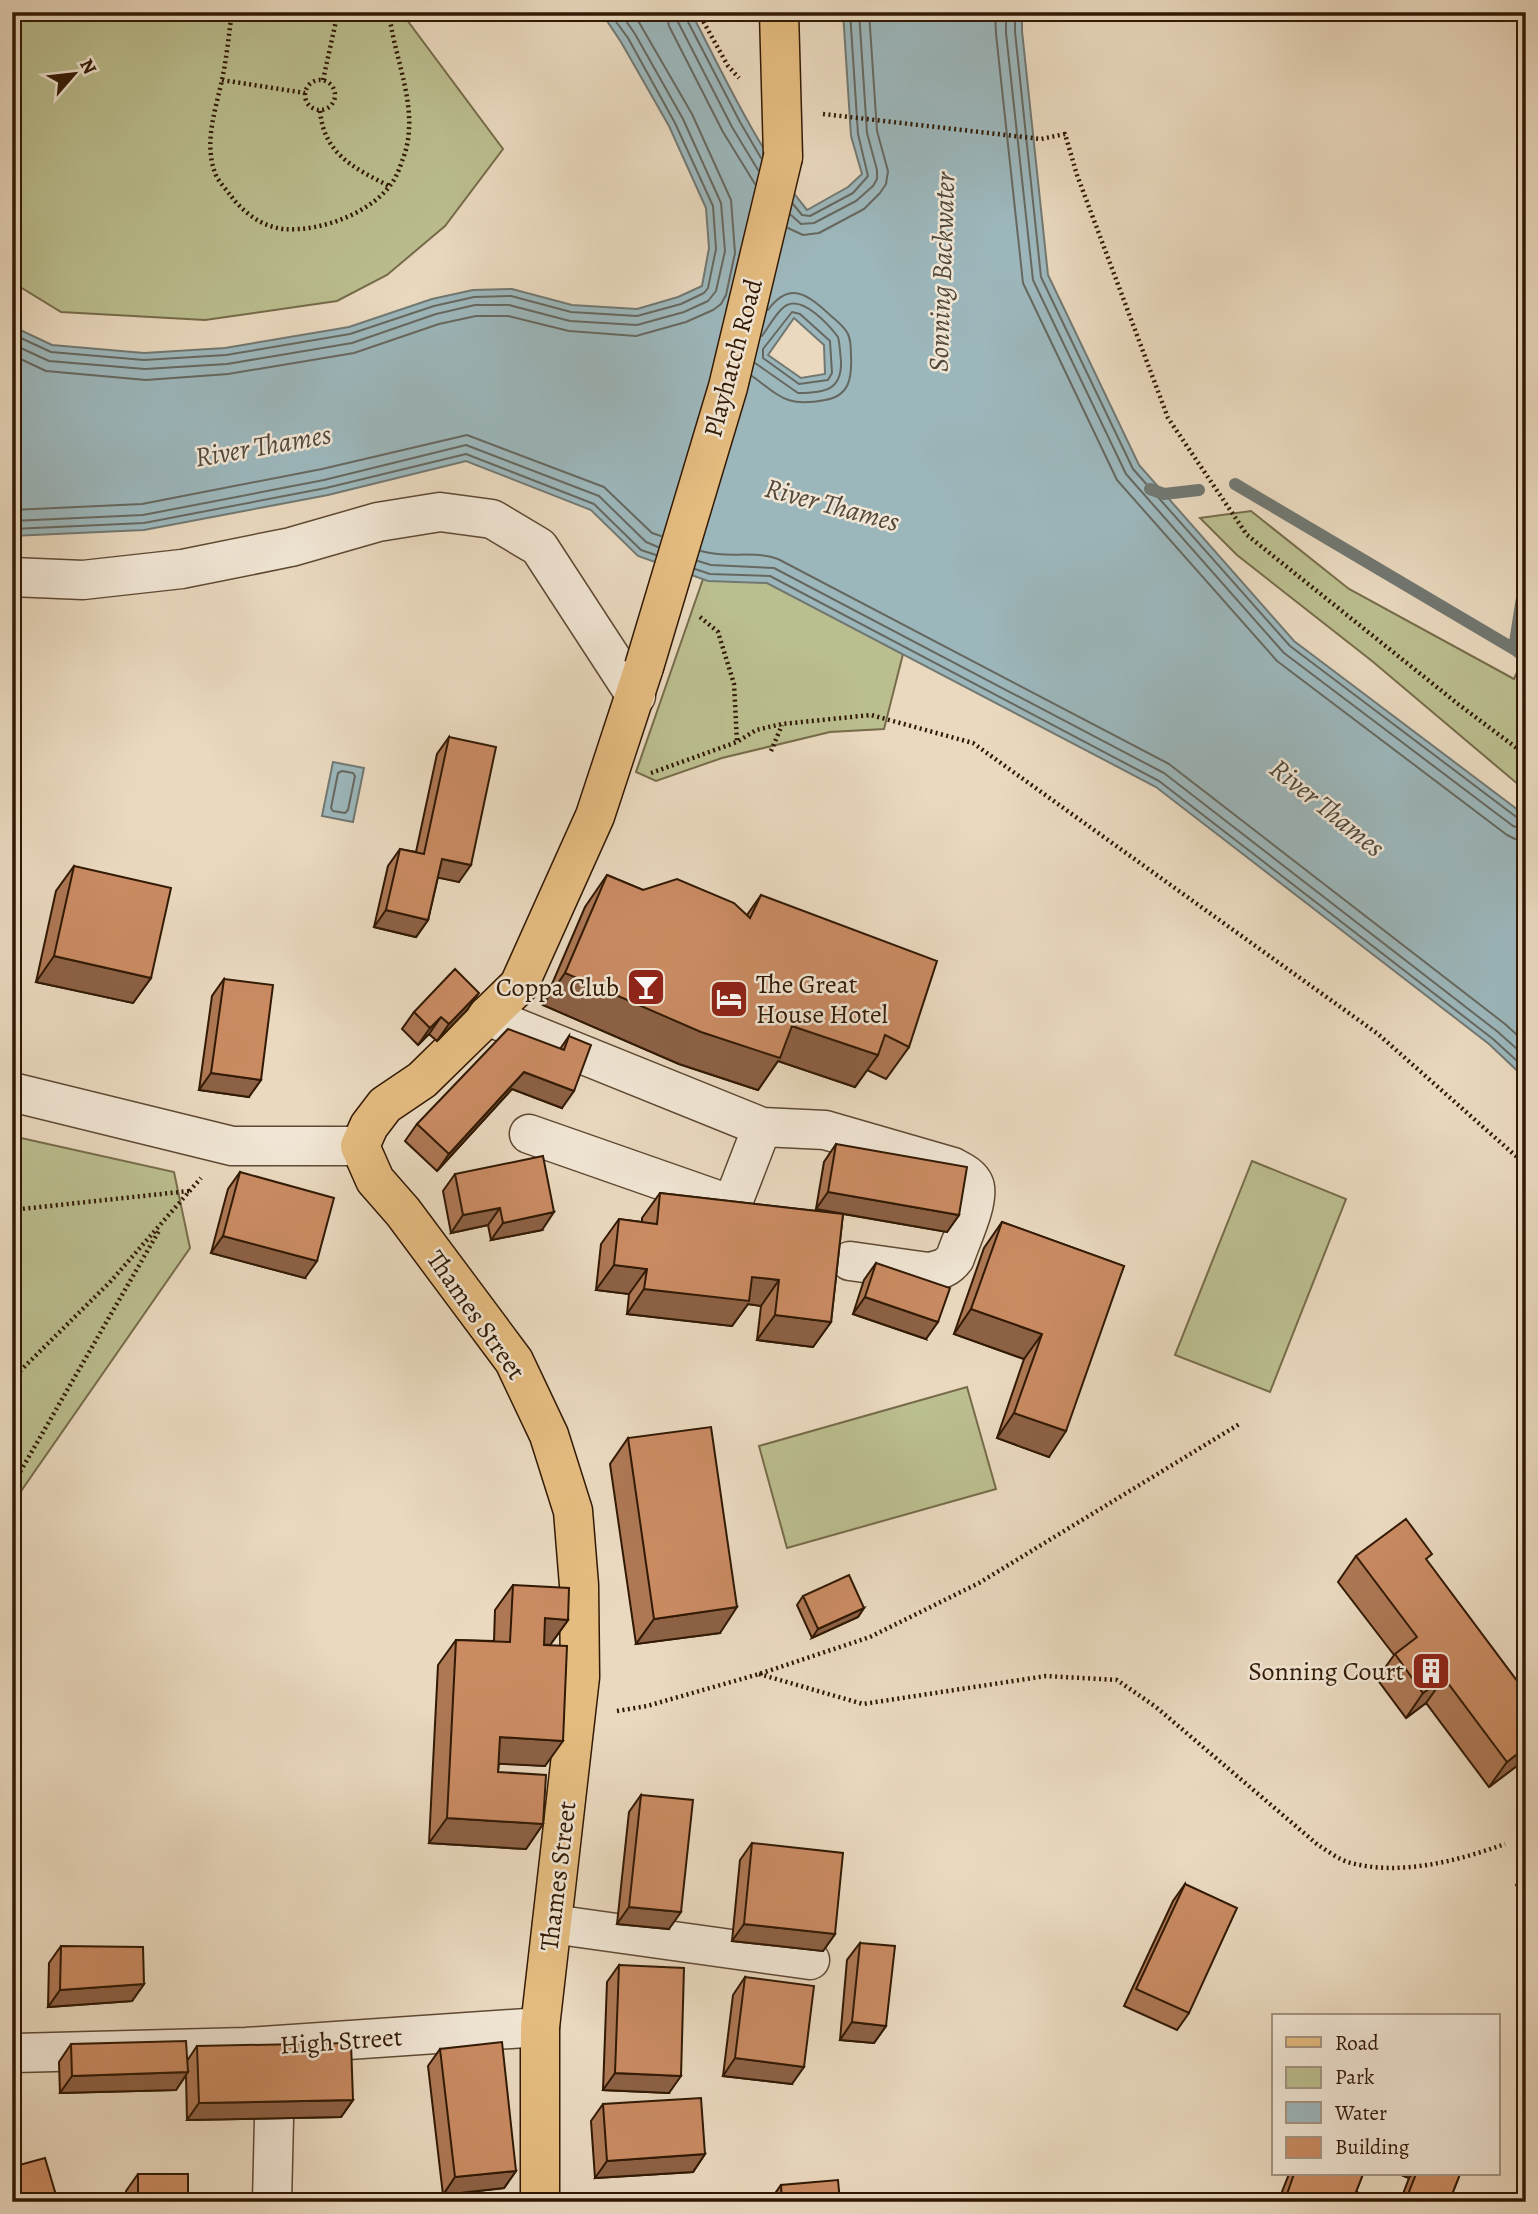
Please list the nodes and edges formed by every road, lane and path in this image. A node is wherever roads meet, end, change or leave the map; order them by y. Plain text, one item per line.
1 (232, 12) edge
2 (338, 12) edge
3 (389, 12) edge
4 (698, 12) edge
5 (775, 14) edge
6 (222, 80) junction
7 (323, 80) junction
8 (305, 93) junction
9 (783, 103) junction
10 (320, 111) junction
11 (821, 114) dead end
12 (389, 186) junction
13 (12, 577) edge
14 (693, 612) dead end
15 (640, 681) junction
16 (782, 724) junction
17 (737, 742) junction
18 (771, 751) dead end
19 (1526, 755) edge
20 (615, 757) junction
21 (487, 1016) junction
22 (12, 1092) edge
23 (762, 1127) junction
24 (529, 1134) dead end
25 (232, 1146) junction
26 (360, 1146) junction
27 (1526, 1165) edge
28 (190, 1191) junction
29 (12, 1210) edge
30 (166, 1218) junction
31 (850, 1261) dead end
32 (12, 1379) edge
33 (1241, 1423) dead end
34 (12, 1486) edge
35 (759, 1674) junction
36 (577, 1718) junction
37 (1505, 1844) dead end
38 (552, 1924) junction
39 (810, 1960) dead end
40 (540, 2027) junction
41 (13, 2053) edge
42 (274, 2119) edge
43 (272, 2202) edge
44 (540, 2202) edge

1 - 6 path
2 - 7 path
3 - 12 path
4 - 9 path
5 - 9 main road, Playhatch Road
6 - 8 path
6 - 12 path
7 - 8 path
7 - 10 path
8 - 10 path
9 - 15 main road, Playhatch Road, bridge
10 - 12 path
11 - 19 path
13 - 15 street
14 - 17 path
15 - 20 main road
16 - 17 path
16 - 18 path
16 - 27 path
17 - 20 path
20 - 21 main road
21 - 23 street
21 - 26 main road
22 - 25 street
23 - 24 street
23 - 31 street
25 - 26 street
25 - 28 path
26 - 36 main road, Thames Street
28 - 29 path
28 - 30 path
30 - 32 path
30 - 34 path
33 - 35 path
35 - 36 path
35 - 37 path
36 - 38 main road, Thames Street
38 - 39 street
38 - 40 main road, Thames Street
40 - 41 street, High Street
40 - 44 main road, Thames Street
42 - 43 street

